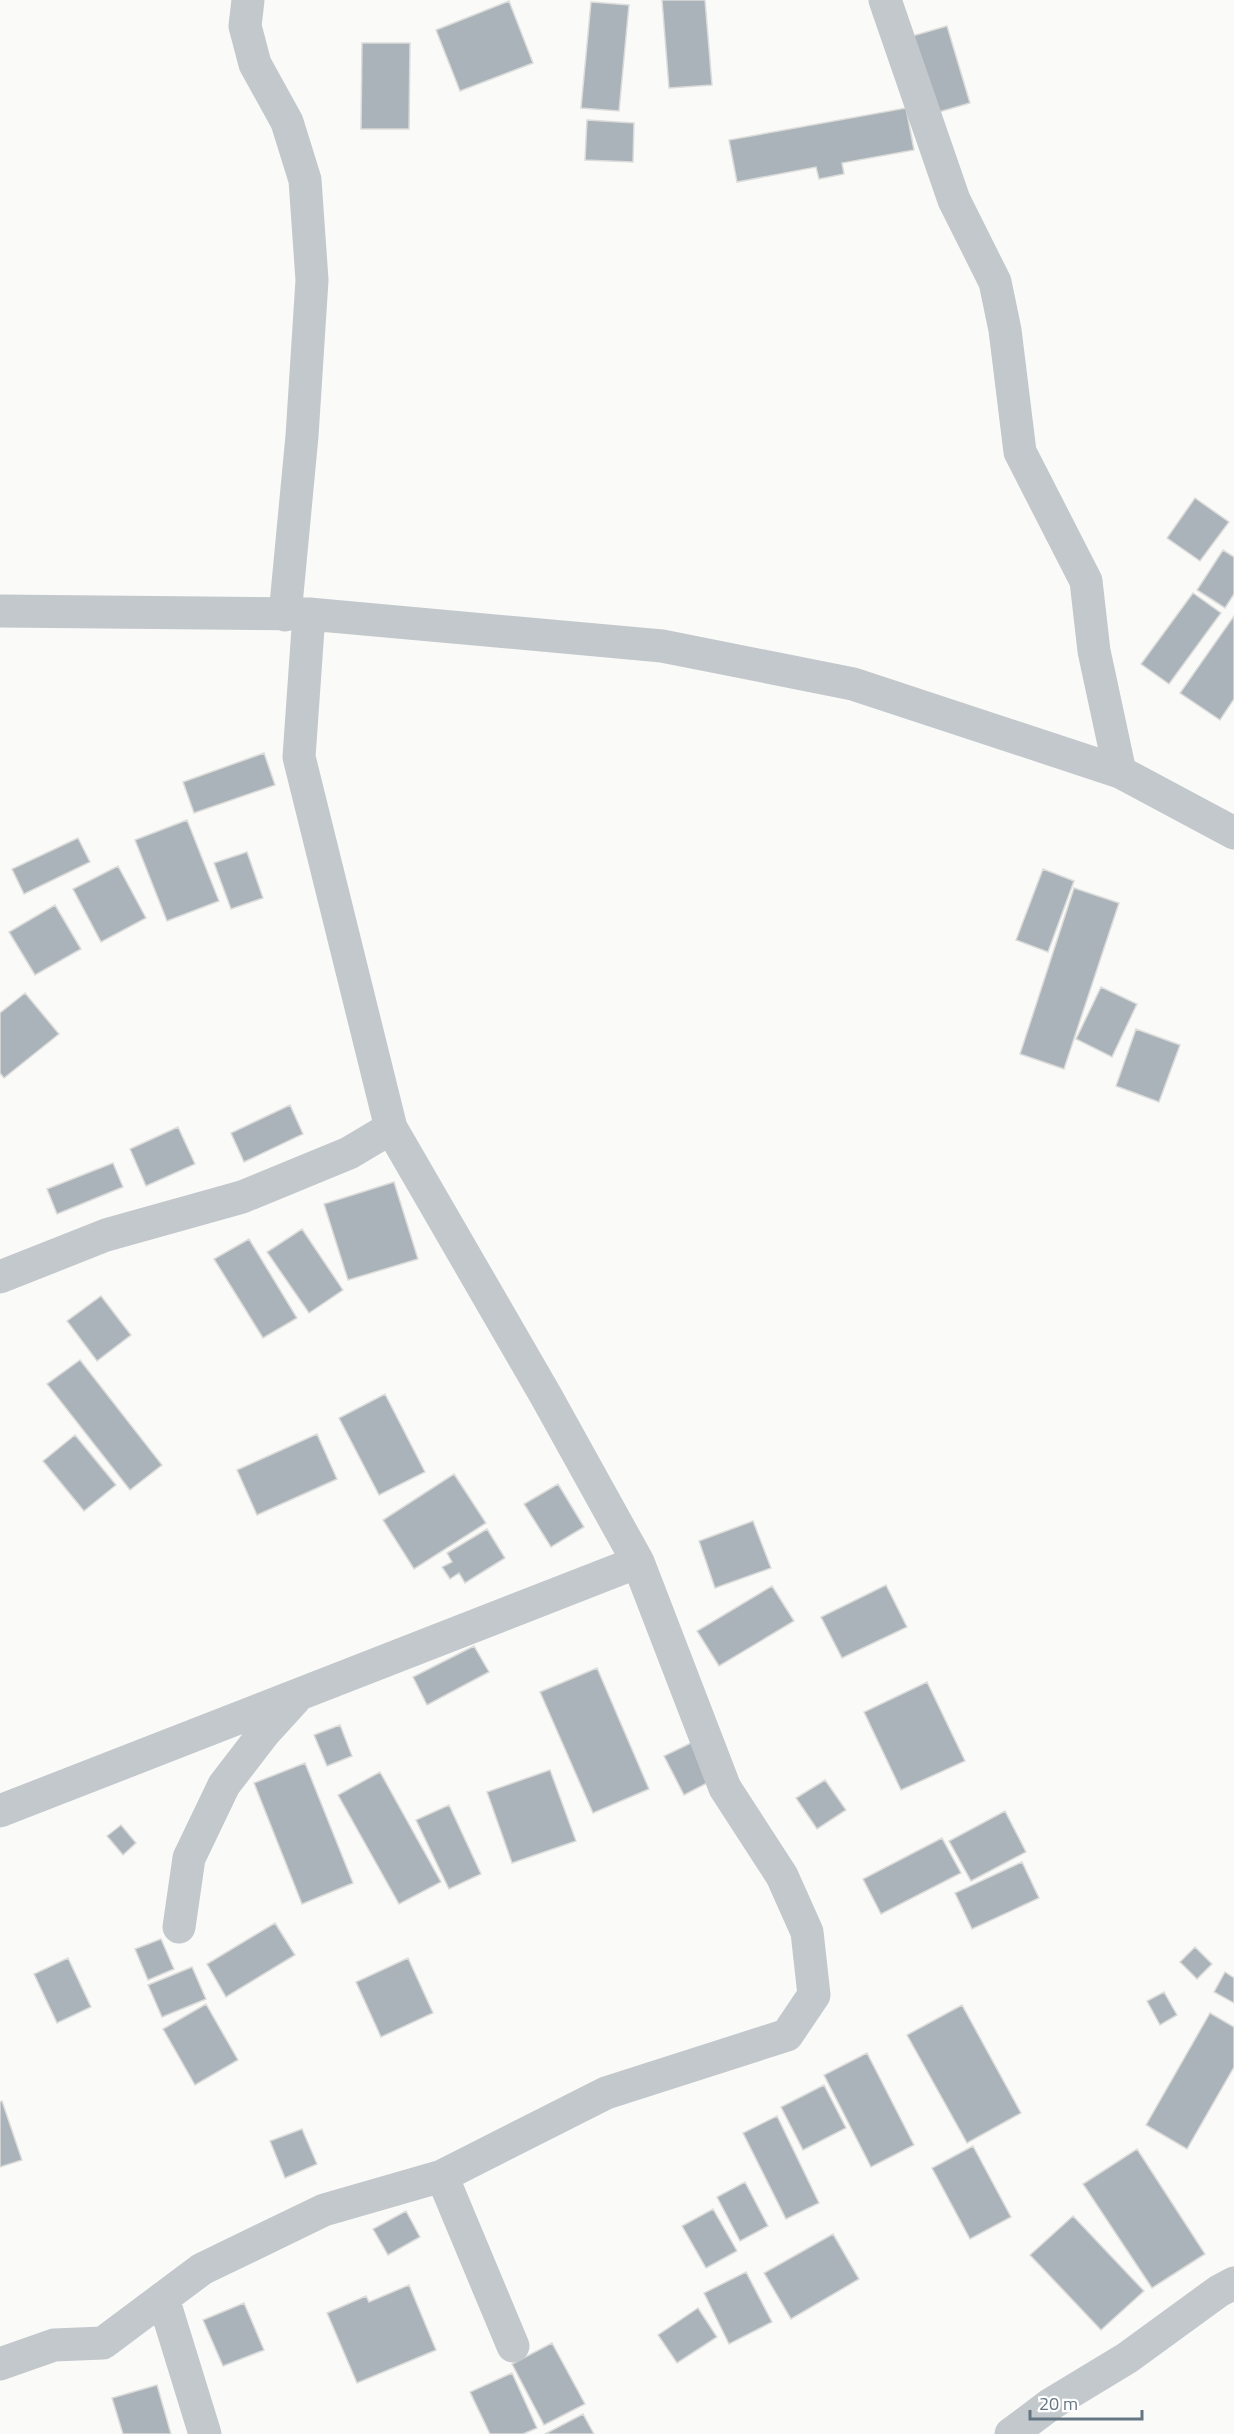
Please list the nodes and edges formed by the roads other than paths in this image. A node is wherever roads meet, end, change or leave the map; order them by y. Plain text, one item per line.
1 (248, 0) edge
2 (885, 0) edge
3 (0, 611) edge
4 (297, 614) junction
5 (1120, 772) junction
6 (1234, 833) edge
7 (391, 1128) junction
8 (0, 1277) edge
9 (638, 1562) junction
10 (301, 1693) junction
11 (0, 1811) edge
12 (179, 1928) dead end
13 (442, 2176) junction
14 (1234, 2283) edge
15 (163, 2298) junction
16 (513, 2346) dead end
17 (0, 2364) edge
18 (205, 2434) edge
19 (1011, 2434) edge

1 - 4 street
2 - 5 street
3 - 4 street
4 - 5 street
4 - 7 street
5 - 6 street
7 - 8 street
7 - 9 street
9 - 10 street
9 - 13 street
10 - 11 street
10 - 12 street
13 - 15 street
13 - 16 street
14 - 19 street
15 - 17 street
15 - 18 street

